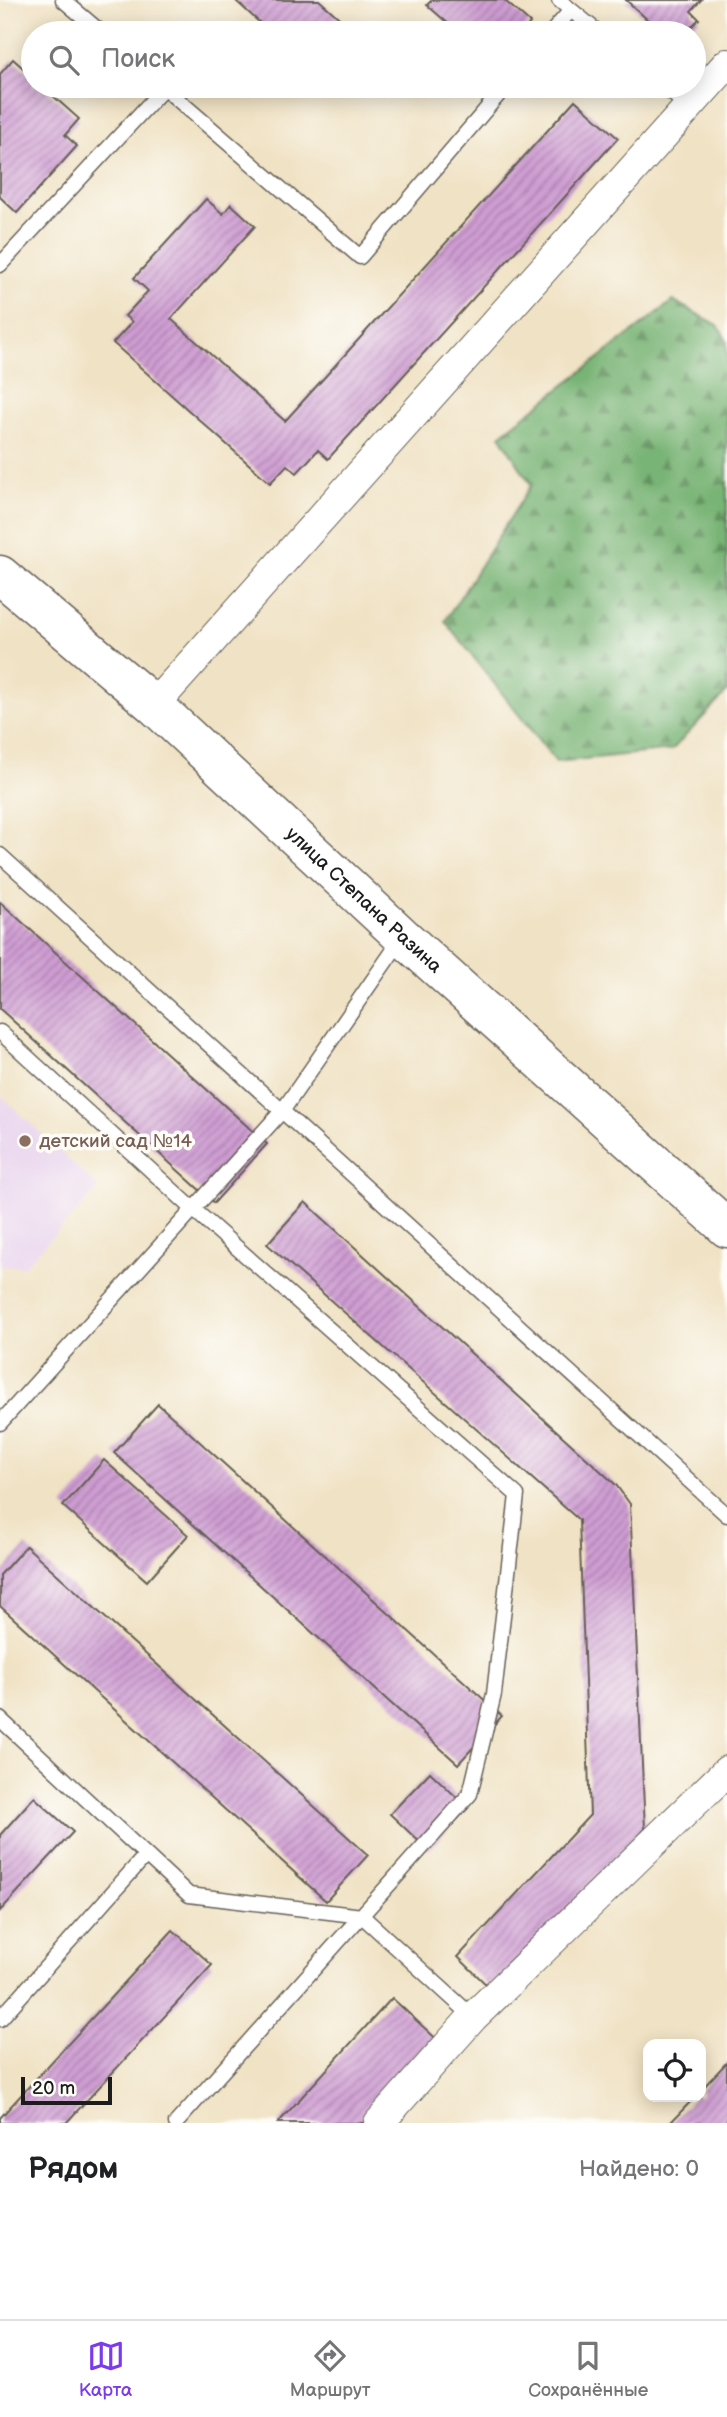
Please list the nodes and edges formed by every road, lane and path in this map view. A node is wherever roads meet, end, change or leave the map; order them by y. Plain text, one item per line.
1 (63, 0) edge
2 (559, 0) edge
3 (571, 10) junction
4 (88, 21) edge
5 (561, 21) edge
6 (584, 21) edge
7 (727, 64) edge
8 (706, 88) edge
9 (153, 98) edge
10 (176, 98) edge
11 (496, 98) edge
12 (678, 98) edge
13 (697, 98) edge
14 (689, 107) junction
15 (0, 265) edge
16 (0, 575) edge
17 (154, 705) junction
18 (0, 855) edge
19 (403, 937) junction
20 (0, 1032) edge
21 (283, 1110) junction
22 (193, 1209) junction
23 (727, 1228) edge
24 (0, 1423) edge
25 (727, 1515) edge
26 (0, 1718) edge
27 (727, 1771) edge
28 (146, 1855) junction
29 (362, 1916) junction
30 (473, 2017) junction
31 (0, 2019) edge
32 (176, 2123) edge
33 (379, 2123) edge

1 - 4 lane
2 - 3 lane
3 - 5 lane
3 - 6 lane
7 - 8 street
9 - 15 lane
10 - 11 lane
12 - 14 lane
13 - 14 street
14 - 17 street
16 - 17 street, улица Степана Разина
17 - 19 street, улица Степана Разина
18 - 21 lane
19 - 21 lane
19 - 23 street, улица Степана Разина
20 - 22 lane
21 - 22 lane
21 - 25 lane
22 - 24 lane
22 - 29 lane
26 - 28 lane
27 - 30 street
28 - 29 lane
28 - 31 lane
29 - 30 lane
29 - 32 lane
30 - 33 street

